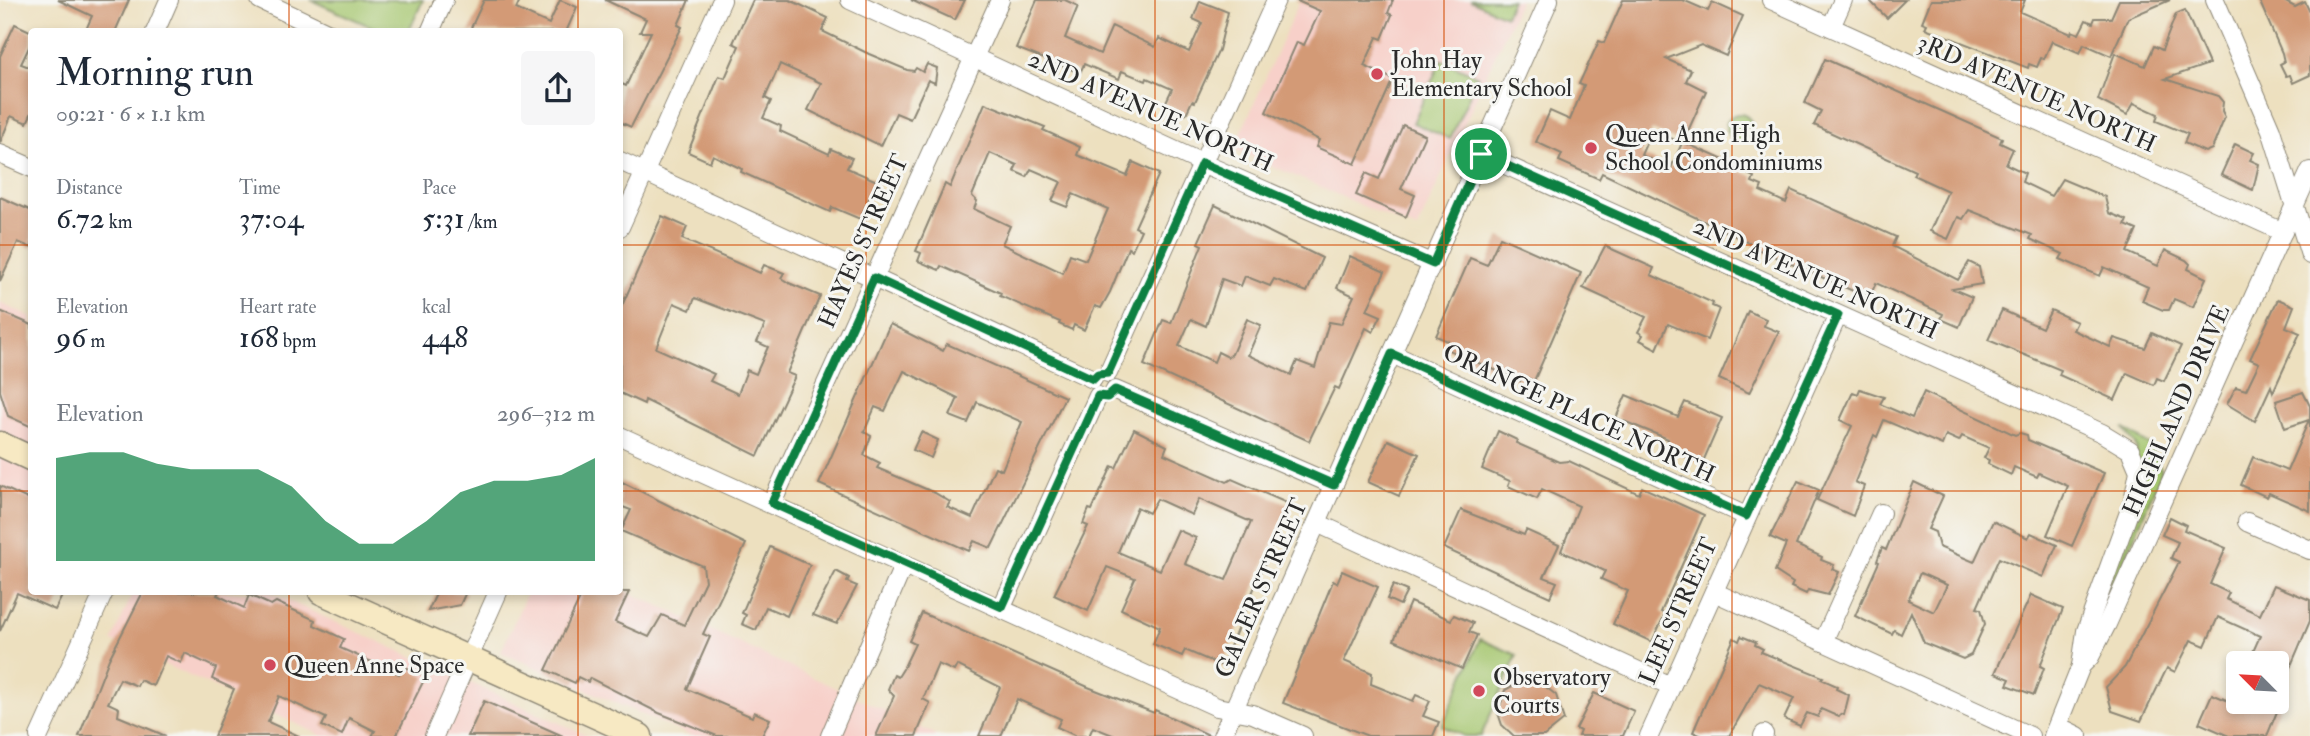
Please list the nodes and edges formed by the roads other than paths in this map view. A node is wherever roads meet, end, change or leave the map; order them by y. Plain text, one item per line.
1 (169, 0) edge
2 (260, 0) edge
3 (444, 0) edge
4 (722, 0) edge
5 (850, 0) edge
6 (1000, 0) edge
7 (1276, 0) edge
8 (1549, 0) edge
9 (1771, 0) edge
10 (1843, 0) edge
11 (2215, 0) edge
12 (1831, 27) junction
13 (157, 28) edge
14 (319, 28) edge
15 (432, 28) edge
16 (973, 57) junction
17 (0, 154) edge
18 (1481, 154) junction
19 (623, 162) edge
20 (1202, 163) junction
21 (28, 166) edge
22 (2310, 171) edge
23 (644, 172) junction
24 (2295, 205) junction
25 (623, 220) edge
26 (2283, 232) junction
27 (2310, 255) edge
28 (1433, 264) junction
29 (874, 278) junction
30 (1838, 315) junction
31 (1392, 354) junction
32 (1103, 385) junction
33 (623, 437) edge
34 (0, 444) edge
35 (2130, 450) joint
36 (28, 456) edge
37 (1334, 485) junction
38 (772, 503) junction
39 (1881, 513) dead end
40 (1746, 516) junction
41 (2247, 522) dead end
42 (1317, 523) junction
43 (2310, 550) edge
44 (904, 564) junction
45 (1714, 592) junction
46 (103, 595) edge
47 (328, 595) edge
48 (498, 595) edge
49 (1002, 607) junction
50 (1823, 642) junction
51 (469, 659) junction
52 (2081, 666) junction
53 (1671, 686) junction
54 (1233, 711) junction
55 (2055, 731) edge
56 (39, 736) edge
57 (434, 736) edge
58 (639, 736) edge
59 (830, 736) edge
60 (1222, 736) edge
61 (1303, 736) edge
62 (1649, 736) edge
63 (2030, 736) edge
64 (2078, 736) edge

1 - 13 street
2 - 14 street
3 - 15 street
4 - 23 street
5 - 16 street, 2ND AVENUE NORTH
6 - 16 street, HAYES STREET
7 - 20 street
8 - 18 street, GALER STREET
9 - 12 street, 3RD AVENUE NORTH
10 - 12 street
11 - 24 street
12 - 26 street, 3RD AVENUE NORTH
16 - 20 street, 2ND AVENUE NORTH
16 - 29 street, HAYES STREET
17 - 21 street
18 - 28 street, GALER STREET
18 - 30 street, 2ND AVENUE NORTH
19 - 23 street
20 - 28 street, 2ND AVENUE NORTH
20 - 32 street
22 - 24 street, HIGHLAND DRIVE
23 - 25 street
23 - 29 street
24 - 26 street, HIGHLAND DRIVE
24 - 27 street
26 - 52 street, HIGHLAND DRIVE
28 - 31 street, GALER STREET
29 - 32 street
29 - 38 street, HAYES STREET
30 - 35 street, 2ND AVENUE NORTH
30 - 40 street, LEE STREET
31 - 37 street, GALER STREET
31 - 40 street, ORANGE PLACE NORTH
32 - 37 street
32 - 49 street
33 - 38 street
34 - 36 main road
35 - 52 street, HIGHLAND DRIVE
37 - 42 street, GALER STREET
38 - 44 street
39 - 50 street
40 - 45 street, LEE STREET
41 - 43 street
42 - 53 street
42 - 54 street, GALER STREET
44 - 49 street
44 - 59 street
45 - 50 street
45 - 53 street, LEE STREET
46 - 56 street
47 - 51 main road
48 - 51 street
49 - 54 street
50 - 63 street
51 - 57 street
51 - 58 main road
52 - 55 street, HIGHLAND DRIVE
53 - 62 street, LEE STREET
54 - 60 street, GALER STREET
54 - 61 street
55 - 64 street

